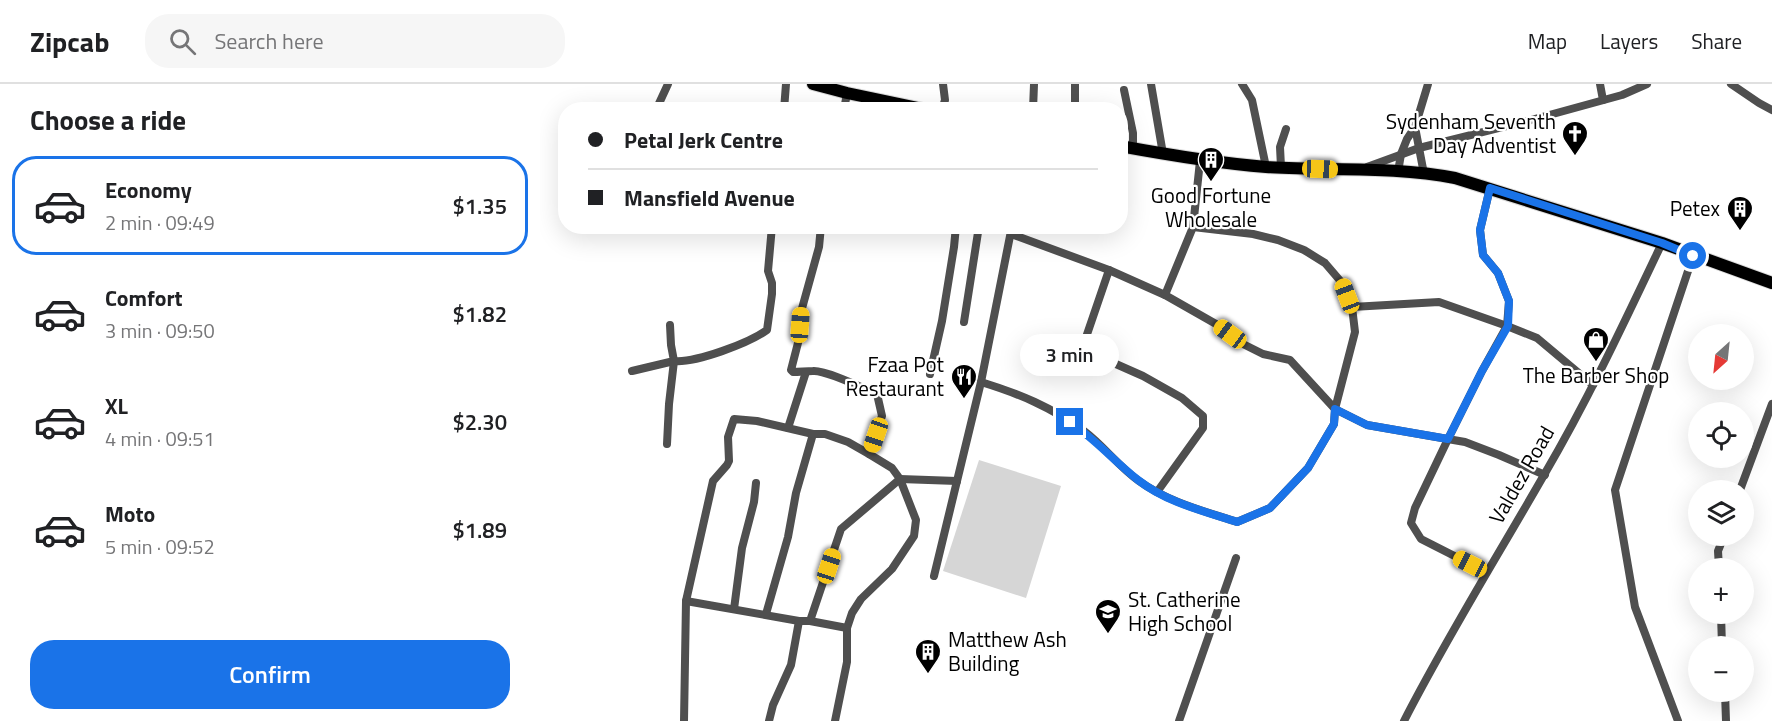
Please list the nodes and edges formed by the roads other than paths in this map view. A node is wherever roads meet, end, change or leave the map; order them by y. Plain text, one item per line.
1 (668, 84) edge
2 (786, 84) edge
3 (813, 84) edge
4 (943, 84) edge
5 (1034, 84) edge
6 (1075, 84) edge
7 (1151, 84) edge
8 (1242, 84) edge
9 (1428, 84) edge
10 (1600, 84) edge
11 (1647, 84) edge
12 (1731, 84) edge
13 (1124, 90) dead end
14 (847, 93) junction
15 (1602, 100) junction
16 (660, 102) edge
17 (784, 102) edge
18 (845, 102) edge
19 (864, 102) edge
20 (944, 102) edge
21 (1033, 102) edge
22 (1076, 102) edge
23 (1127, 102) edge
24 (1128, 109) edge
25 (1772, 110) edge
26 (1415, 127) junction
27 (1286, 129) dead end
28 (1128, 145) edge
29 (1128, 147) edge
30 (1419, 148) junction
31 (1164, 154) junction
32 (1401, 154) junction
33 (1200, 161) junction
34 (1266, 167) junction
35 (1281, 167) junction
36 (1358, 170) junction
37 (1398, 172) junction
38 (1424, 174) junction
39 (1490, 188) junction
40 (1193, 227) junction
41 (771, 234) edge
42 (820, 234) edge
43 (955, 234) edge
44 (978, 234) edge
45 (1011, 234) edge
46 (1022, 234) edge
47 (1662, 243) junction
48 (1693, 256) junction
49 (1109, 270) junction
50 (1772, 284) edge
51 (1165, 296) junction
52 (1352, 307) junction
53 (964, 322) dead end
54 (670, 325) dead end
55 (1508, 326) junction
56 (674, 361) junction
57 (633, 371) dead end
58 (806, 372) junction
59 (930, 374) dead end
60 (981, 382) junction
61 (1593, 385) junction
62 (1772, 405) edge
63 (1335, 409) junction
64 (788, 428) junction
65 (813, 434) junction
66 (1448, 439) junction
67 (668, 444) dead end
68 (869, 454) junction
69 (1545, 474) junction
70 (900, 479) junction
71 (1744, 480) edge
72 (957, 482) junction
73 (756, 483) dead end
74 (1157, 492) junction
75 (1236, 558) dead end
76 (1486, 572) junction
77 (934, 576) dead end
78 (686, 601) junction
79 (734, 609) junction
80 (765, 614) junction
81 (799, 621) junction
82 (810, 621) junction
83 (847, 628) junction
84 (1725, 702) edge
85 (684, 721) edge
86 (769, 721) edge
87 (835, 721) edge
88 (1179, 721) edge
89 (1404, 721) edge
90 (1678, 721) edge
91 (1726, 721) edge

1 - 16 street
2 - 17 street
3 - 14 main road
4 - 20 street
5 - 21 street
6 - 22 street
7 - 31 street
8 - 34 street
9 - 26 street
10 - 15 street
11 - 15 street
12 - 25 street
13 - 23 street
14 - 18 street
14 - 19 main road
15 - 30 street
24 - 28 street
26 - 30 street
26 - 32 street
27 - 35 street
29 - 31 main road
30 - 32 street
30 - 38 street
31 - 33 main road
32 - 36 street
32 - 37 street
33 - 34 main road
33 - 40 street
34 - 35 main road
35 - 36 main road
36 - 37 main road
37 - 38 main road
38 - 39 main road
39 - 47 main road
39 - 55 street
40 - 51 street
40 - 52 street
41 - 56 street
42 - 58 street
43 - 59 street
44 - 53 street
45 - 60 street
46 - 49 street
47 - 48 main road
47 - 61 street, Valdez Road
48 - 50 main road
48 - 90 street
49 - 51 street
49 - 74 street
51 - 63 street
52 - 55 street
52 - 63 street
54 - 56 street
55 - 61 street
55 - 66 street
56 - 57 street
56 - 67 street
58 - 64 street
58 - 68 street
60 - 72 street
60 - 74 street
61 - 69 street, Valdez Road
62 - 71 street
63 - 66 street
63 - 74 street
64 - 65 street
64 - 78 street
65 - 68 street
65 - 80 street
66 - 69 street
66 - 76 street
68 - 70 street
69 - 76 street, Valdez Road
70 - 72 street
70 - 82 street
70 - 83 street
72 - 77 street
73 - 79 street
75 - 88 street
76 - 89 street, Valdez Road
78 - 79 street
78 - 85 street
79 - 80 street
80 - 81 street
81 - 82 street
81 - 86 street
82 - 83 street
83 - 87 street
84 - 91 street

